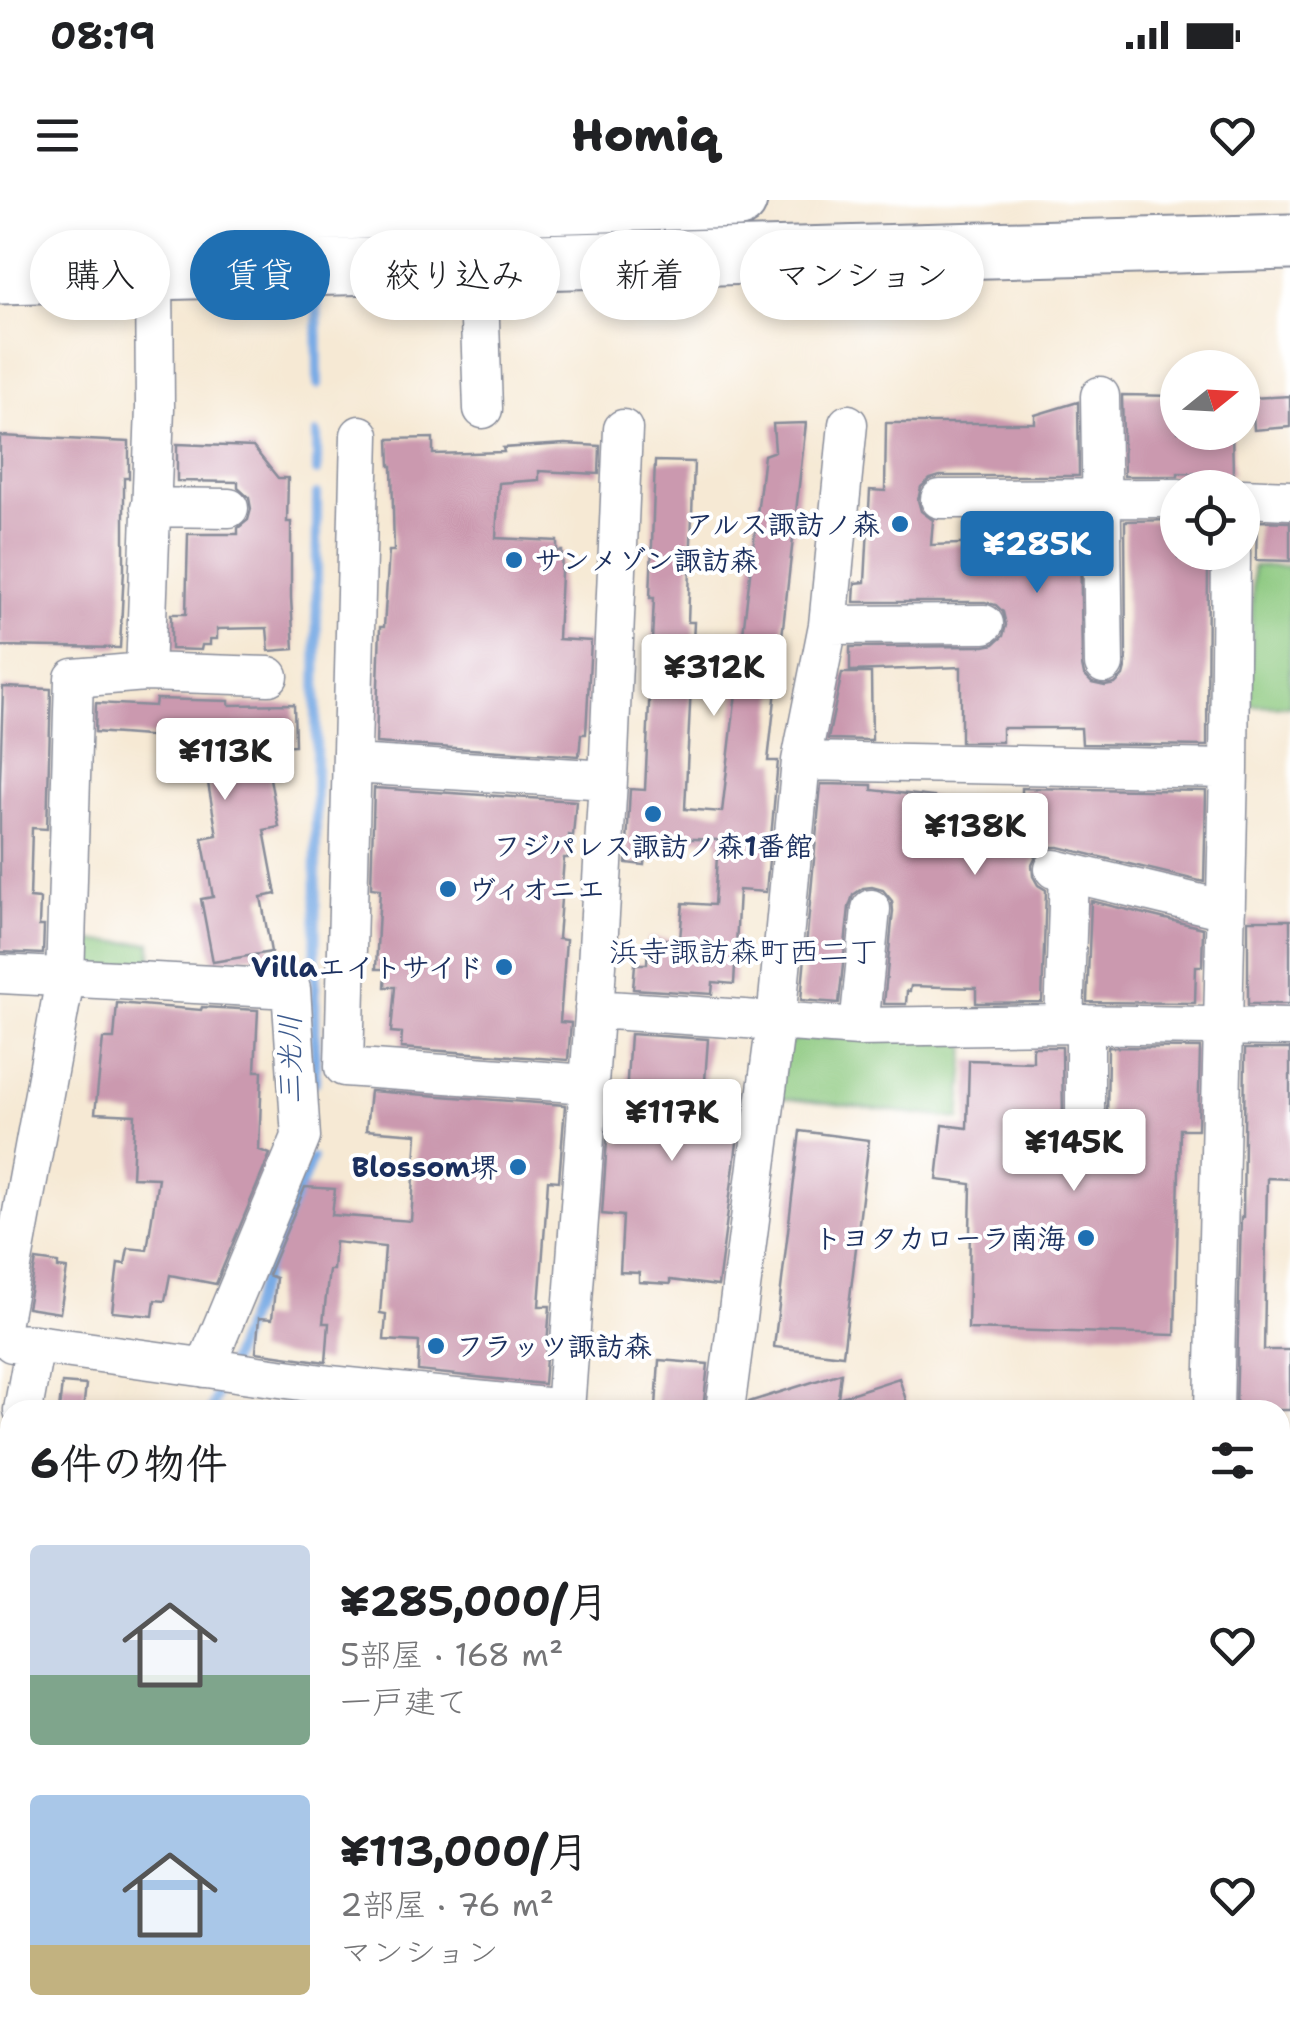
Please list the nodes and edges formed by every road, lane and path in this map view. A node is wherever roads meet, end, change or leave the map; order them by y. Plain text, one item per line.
1 (739, 200) edge
2 (0, 222) edge
3 (1290, 242) edge
4 (560, 262) edge
5 (350, 267) edge
6 (170, 272) edge
7 (30, 275) edge
8 (0, 276) edge
9 (154, 320) edge
10 (480, 320) edge
11 (1100, 396) dead end
12 (483, 408) dead end
13 (848, 424) dead end
14 (623, 429) dead end
15 (360, 435) dead end
16 (1102, 498) junction
17 (1160, 498) edge
18 (940, 499) dead end
19 (1260, 499) edge
20 (1290, 500) edge
21 (150, 507) junction
22 (229, 508) dead end
23 (1231, 570) edge
24 (984, 624) dead end
25 (828, 625) junction
26 (248, 664) dead end
27 (1104, 664) dead end
28 (145, 672) junction
29 (801, 761) junction
30 (353, 764) junction
31 (1229, 769) junction
32 (608, 780) junction
33 (871, 910) dead end
34 (1226, 910) junction
35 (0, 974) edge
36 (64, 978) junction
37 (594, 1009) junction
38 (776, 1021) junction
39 (1074, 1024) junction
40 (1222, 1026) junction
41 (859, 1028) junction
42 (1290, 1028) edge
43 (589, 1084) junction
44 (1086, 1123) dead end
45 (12, 1340) edge
46 (207, 1368) junction
47 (21, 1400) edge
48 (467, 1400) edge
49 (566, 1400) edge
50 (725, 1400) edge
51 (1214, 1400) edge

1 - 2 main road
3 - 4 main road
5 - 6 main road
7 - 8 main road
9 - 21 street
10 - 12 street
11 - 16 street
13 - 25 street
14 - 32 street
15 - 30 street
16 - 17 street
16 - 18 street
16 - 27 street
19 - 20 street
21 - 22 street
21 - 28 street
23 - 31 street
24 - 25 street
25 - 29 street
26 - 28 street
28 - 36 street
29 - 31 street
29 - 38 street
30 - 32 street
30 - 43 street
31 - 34 street
32 - 37 street
33 - 41 street
34 - 39 street
34 - 40 street
35 - 36 street
36 - 45 street
36 - 46 street
37 - 38 street
37 - 43 street
38 - 41 street
38 - 50 street
39 - 40 street
39 - 41 street
39 - 44 street
40 - 42 street
40 - 51 street
43 - 49 street
45 - 46 street
45 - 47 street
46 - 48 street

